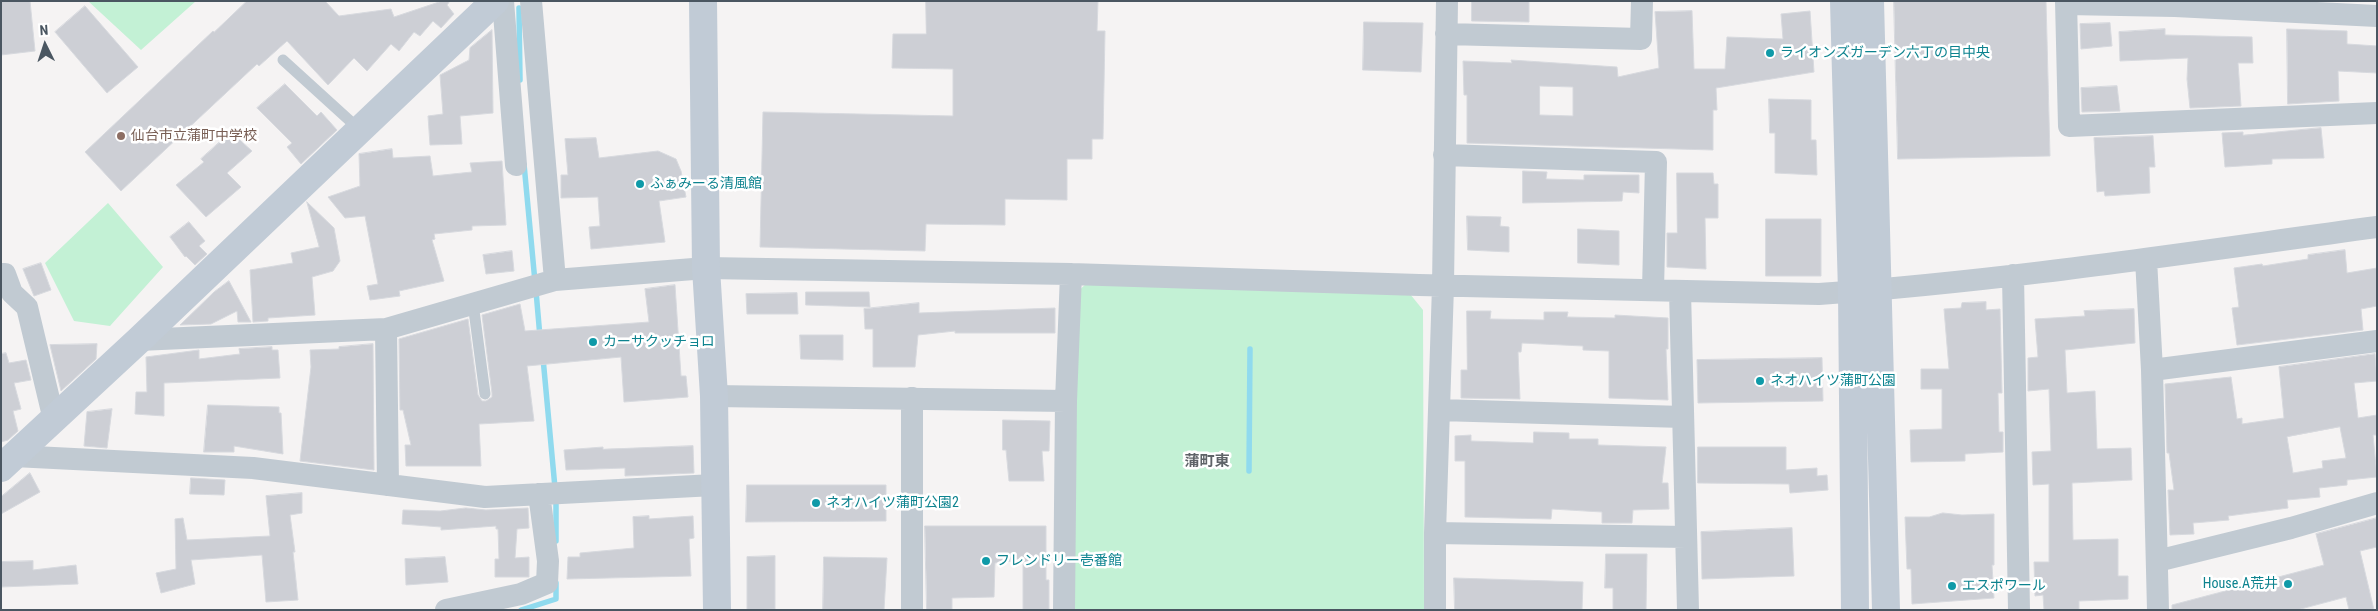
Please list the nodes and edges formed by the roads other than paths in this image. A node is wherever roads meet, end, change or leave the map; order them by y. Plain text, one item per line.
1 (495, 1) edge
2 (503, 1) edge
3 (531, 1) edge
4 (703, 1) edge
5 (1447, 1) edge
6 (1642, 1) edge
7 (1844, 1) edge
8 (1870, 1) edge
9 (2066, 3) edge
10 (2175, 4) edge
11 (2291, 7) edge
12 (2377, 16) edge
13 (1446, 34) junction
14 (284, 60) dead end
15 (2377, 113) edge
16 (360, 130) junction
17 (1444, 155) junction
18 (516, 166) dead end
19 (2377, 227) edge
20 (2146, 259) junction
21 (706, 268) junction
22 (1, 274) edge
23 (1071, 274) junction
24 (2013, 275) junction
25 (540, 284) junction
26 (1443, 286) junction
27 (1653, 290) junction
28 (1680, 291) junction
29 (1864, 291) junction
30 (472, 303) junction
31 (386, 328) junction
32 (139, 340) junction
33 (2377, 341) edge
34 (2152, 370) junction
35 (485, 394) dead end
36 (714, 396) junction
37 (912, 398) junction
38 (1066, 401) junction
39 (1439, 410) junction
40 (1684, 417) junction
41 (54, 420) junction
42 (8, 462) edge
43 (388, 485) junction
44 (714, 486) junction
45 (550, 494) junction
46 (2377, 503) edge
47 (1435, 533) junction
48 (1686, 537) junction
49 (2157, 561) junction
50 (446, 610) edge
51 (717, 610) edge
52 (912, 610) edge
53 (1064, 610) edge
54 (1436, 610) edge
55 (1688, 610) edge
56 (1855, 610) edge
57 (1886, 610) edge
58 (2019, 610) edge
59 (2158, 610) edge

1 - 16 street
2 - 18 street
3 - 25 street
4 - 21 street
5 - 13 street
6 - 13 street
7 - 29 street
8 - 29 street
9 - 10 street
9 - 15 street
10 - 11 street
11 - 12 street
13 - 17 street
14 - 16 lane
16 - 32 street
17 - 26 street
17 - 27 street
19 - 20 street
20 - 24 street
20 - 34 street
21 - 23 street
21 - 25 street
21 - 36 street
22 - 41 street
23 - 26 street
23 - 38 street
24 - 29 street
24 - 58 street
25 - 30 street
26 - 27 street
26 - 39 street
27 - 28 street
28 - 29 street
28 - 40 street
29 - 56 street
29 - 57 street
30 - 31 street
30 - 35 lane
31 - 32 street
31 - 43 street
32 - 41 street
33 - 34 street
34 - 49 street
36 - 37 street
36 - 44 street
37 - 38 street
37 - 52 street
38 - 53 street
39 - 40 street
39 - 47 street
40 - 48 street
41 - 42 street
42 - 43 street
43 - 45 street
44 - 45 street
44 - 51 street
45 - 50 street
46 - 49 street
47 - 48 street
47 - 54 street
48 - 55 street
49 - 59 street

